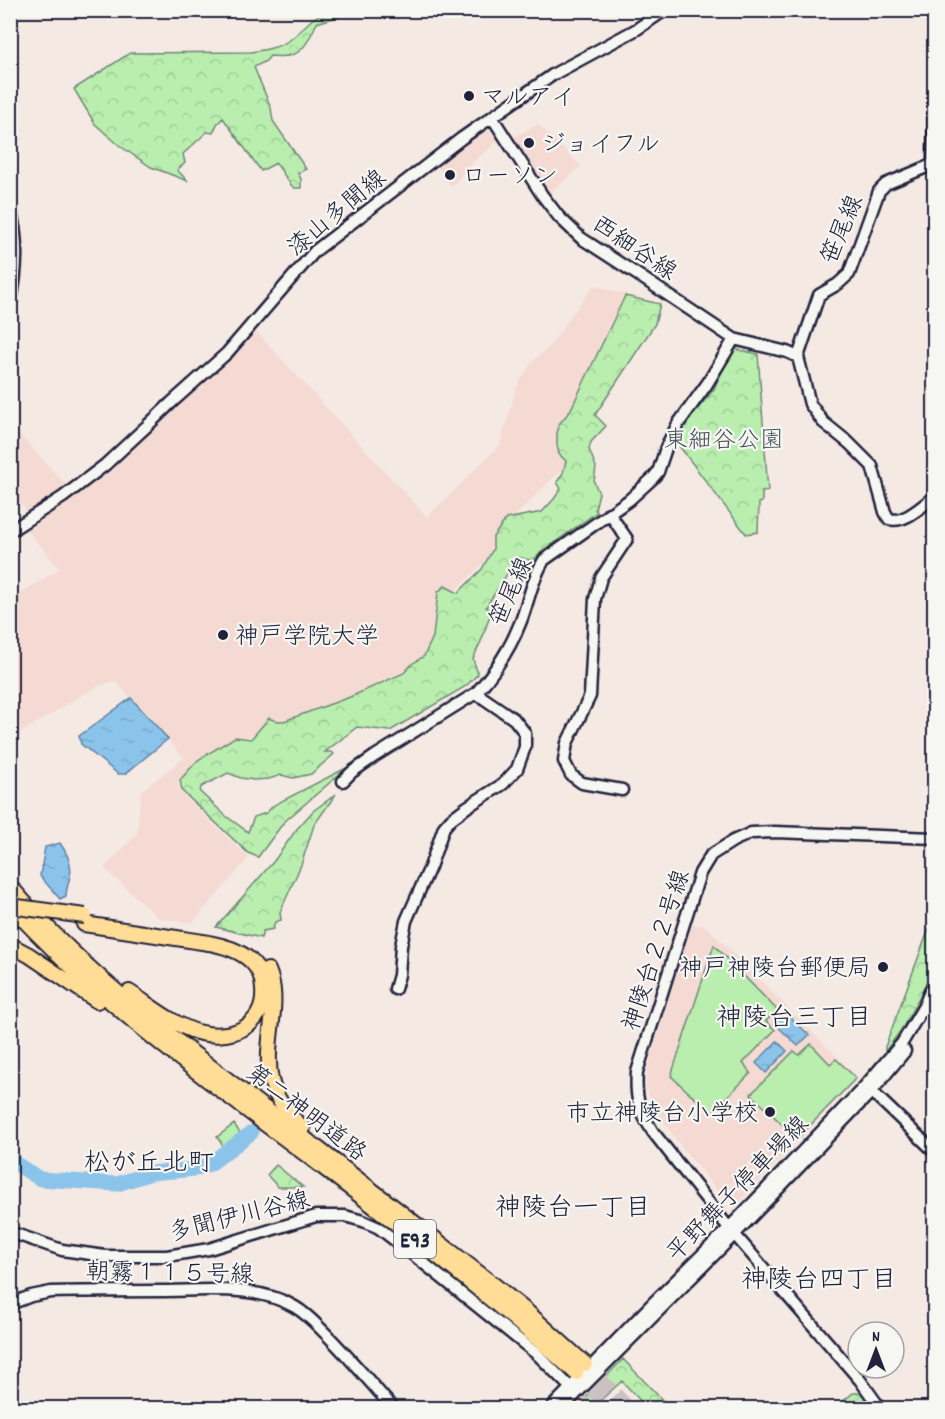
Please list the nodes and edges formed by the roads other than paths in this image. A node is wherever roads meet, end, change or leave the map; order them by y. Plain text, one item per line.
1 (665, 10) edge
2 (934, 115) edge
3 (492, 117) junction
4 (10, 208) edge
5 (10, 306) edge
6 (734, 339) junction
7 (798, 357) junction
8 (934, 497) edge
9 (609, 513) junction
10 (10, 531) edge
11 (476, 693) junction
12 (343, 781) dead end
13 (622, 790) dead end
14 (934, 838) edge
15 (10, 886) edge
16 (10, 905) edge
17 (10, 913) edge
18 (84, 920) junction
19 (48, 927) junction
20 (10, 945) edge
21 (934, 982) edge
22 (395, 989) dead end
23 (934, 1002) edge
24 (869, 1089) junction
25 (249, 1112) junction
26 (934, 1151) edge
27 (325, 1153) junction
28 (732, 1231) junction
29 (10, 1232) edge
30 (10, 1304) edge
31 (576, 1374) junction
32 (393, 1408) edge
33 (551, 1408) edge
34 (562, 1408) edge
35 (880, 1408) edge

1 - 3 street, 漆山多聞線
2 - 7 street, 笹尾線
3 - 6 street, 西細谷線
3 - 10 street, 漆山多聞線
4 - 5 street
6 - 7 street, 西細谷線
6 - 9 street, 笹尾線
7 - 8 street
9 - 11 street, 笹尾線
9 - 13 street
11 - 12 street, 笹尾線
11 - 22 street
14 - 28 street, 神陵台２２号線
15 - 19 highway, 第二神明道路 / E93
16 - 18 highway, bridge
16 - 25 highway, 第二神明道路 / E93
17 - 18 highway
18 - 19 highway
18 - 27 highway
19 - 27 highway, 第二神明道路 / E93
20 - 25 highway
21 - 24 street, 平野舞子停車場線
23 - 24 street, 平野舞子停車場線
24 - 26 street
24 - 28 street, 平野舞子停車場線
25 - 31 highway, 第二神明道路 / E93
27 - 31 highway, 第二神明道路 / E93
28 - 33 street, 平野舞子停車場線
28 - 34 street, 平野舞子停車場線
28 - 35 street
29 - 31 street, 多聞伊川谷線
30 - 32 street, 朝霧１１５号線

